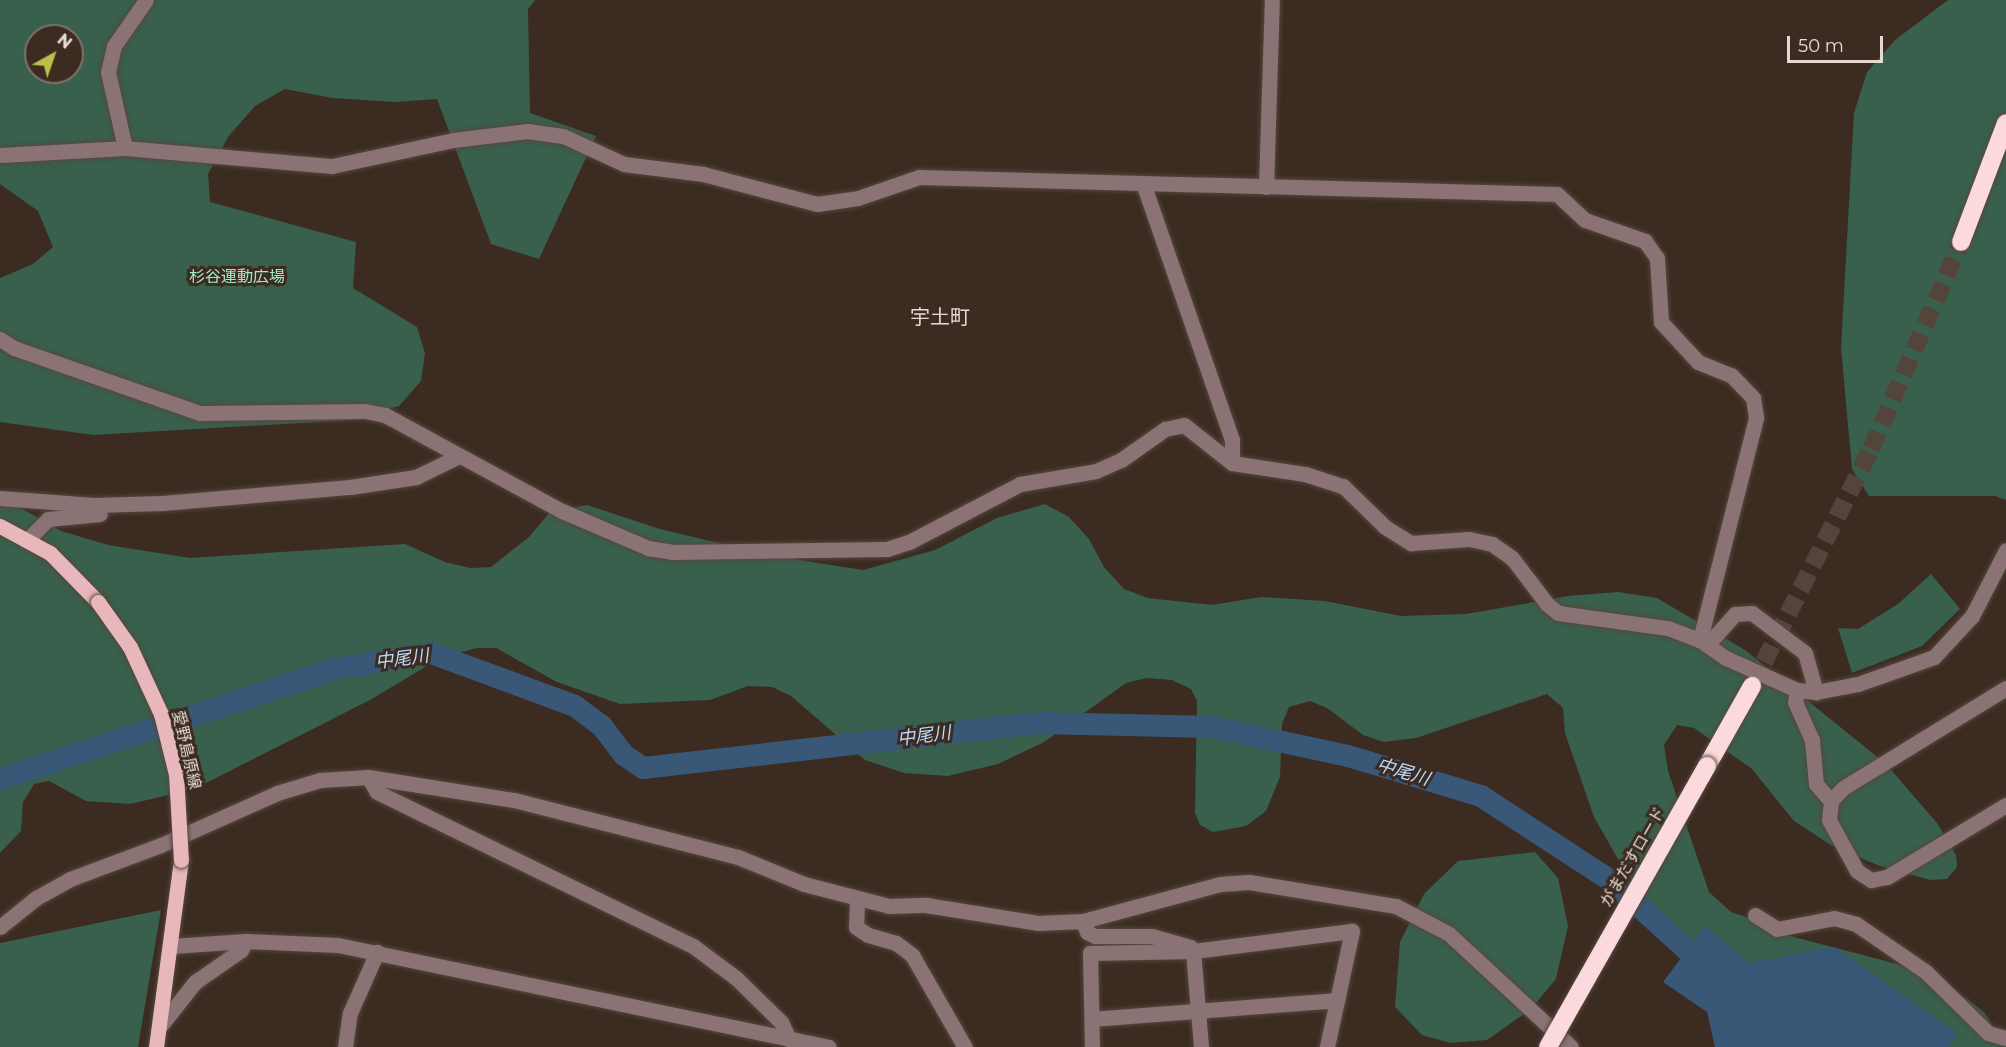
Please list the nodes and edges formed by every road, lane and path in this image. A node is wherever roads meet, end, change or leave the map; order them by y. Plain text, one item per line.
1 (146, 0) edge
2 (1272, 0) edge
3 (2006, 123) edge
4 (125, 148) junction
5 (0, 155) edge
6 (1143, 183) junction
7 (1266, 187) junction
8 (1961, 242) tunnel mouth
9 (0, 339) edge
10 (457, 457) junction
11 (1232, 463) junction
12 (0, 498) edge
13 (162, 503) junction
14 (0, 526) edge
15 (28, 539) junction
16 (2006, 550) edge
17 (2000, 579) edge
18 (1704, 642) junction
19 (1752, 686) tunnel mouth
20 (2006, 688) edge
21 (1797, 690) junction
22 (1816, 692) junction
23 (368, 777) junction
24 (1831, 801) junction
25 (2006, 805) edge
26 (857, 901) junction
27 (1755, 915) dead end
28 (1083, 921) junction
29 (0, 927) edge
30 (246, 941) junction
31 (171, 946) junction
32 (1193, 951) junction
33 (377, 952) junction
34 (1337, 1000) junction
35 (1198, 1011) junction
36 (1092, 1019) junction
37 (161, 1025) junction
38 (2006, 1038) edge
39 (789, 1039) junction
40 (156, 1047) edge
41 (345, 1047) edge
42 (829, 1047) edge
43 (965, 1047) edge
44 (1092, 1047) edge
45 (1201, 1047) edge
46 (1327, 1047) edge
47 (1548, 1047) edge
48 (1571, 1047) edge

1 - 4 street
2 - 7 street
3 - 8 highway
4 - 5 street
4 - 6 street
6 - 7 street
6 - 11 street
7 - 18 street
9 - 10 street
10 - 11 street
10 - 13 street
11 - 18 street
12 - 13 street
13 - 15 street
14 - 15 main road, 愛野島原線
15 - 31 main road, 愛野島原線, bridge
16 - 17 street
17 - 22 street
18 - 21 street
18 - 22 street
19 - 47 highway, がまだすロード, bridge
20 - 24 street
21 - 22 street
21 - 24 street
23 - 26 street
23 - 29 street
23 - 39 street
24 - 25 street
26 - 28 street
26 - 43 street
27 - 38 street
28 - 32 street
28 - 48 street
30 - 31 street
30 - 33 street
30 - 37 street
31 - 37 main road, 愛野島原線
32 - 34 street
32 - 35 street
32 - 36 street
33 - 39 street
33 - 41 street
34 - 35 street
34 - 46 street
35 - 36 street
35 - 45 street
36 - 44 street
37 - 40 main road, 愛野島原線
39 - 42 street

